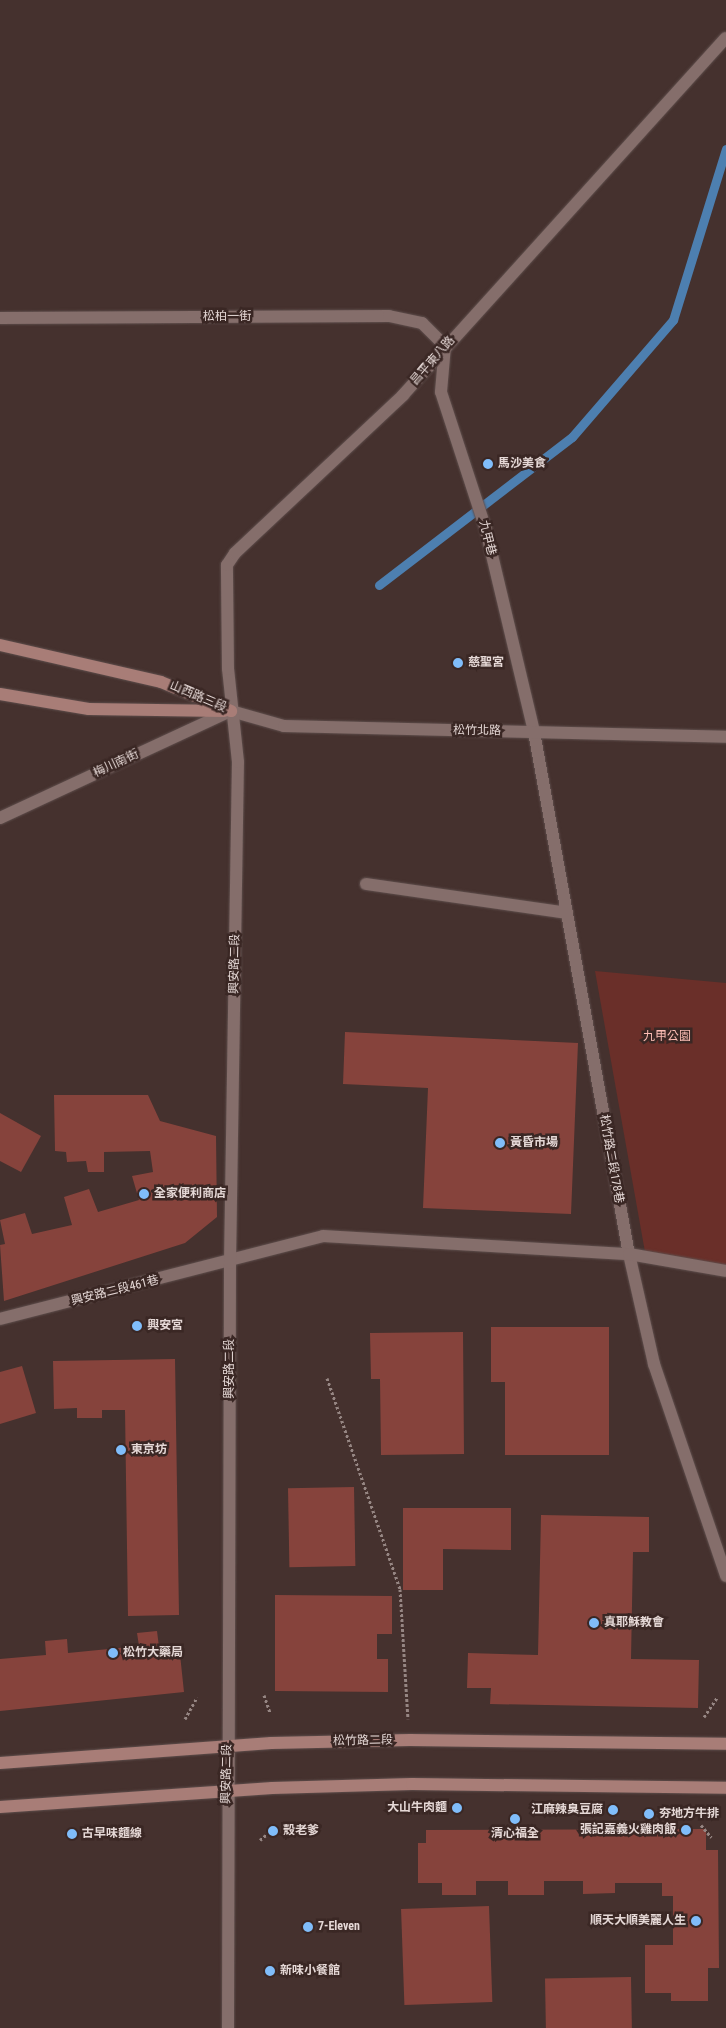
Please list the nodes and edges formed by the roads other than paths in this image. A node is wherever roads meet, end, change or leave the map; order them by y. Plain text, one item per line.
1 (726, 38) edge
2 (0, 318) edge
3 (444, 346) junction
4 (0, 645) edge
5 (0, 694) edge
6 (231, 711) junction
7 (534, 732) junction
8 (726, 737) edge
9 (0, 818) edge
10 (366, 884) dead end
11 (567, 913) junction
12 (629, 1254) junction
13 (230, 1263) junction
14 (726, 1271) edge
15 (0, 1320) edge
16 (726, 1576) edge
17 (726, 1744) edge
18 (227, 1745) junction
19 (0, 1764) edge
20 (726, 1788) edge
21 (226, 1789) junction
22 (0, 1807) edge
23 (228, 2028) edge

1 - 3 street, 昌平東八路
2 - 3 street, 松柏一街
3 - 6 street, 昌平東八路
3 - 7 street, 九甲巷
4 - 6 street, 山西路三段
5 - 6 street, 山西路三段
6 - 7 street, 松竹北路
6 - 9 street, 梅川南街
6 - 13 street, 興安路二段
7 - 8 street, 松竹北路
7 - 11 street, 松竹路二段178巷
10 - 11 street
11 - 12 street, 松竹路二段178巷
12 - 13 street, 興安路二段461巷
12 - 14 street, 興安路二段461巷
12 - 16 street, 松竹路二段178巷
13 - 15 street, 興安路二段461巷
13 - 18 street, 興安路二段
17 - 18 street, 松竹路二段
18 - 19 street, 松竹路二段
18 - 21 street, 興安路二段
20 - 21 street
21 - 22 street
21 - 23 street, 興安路二段

